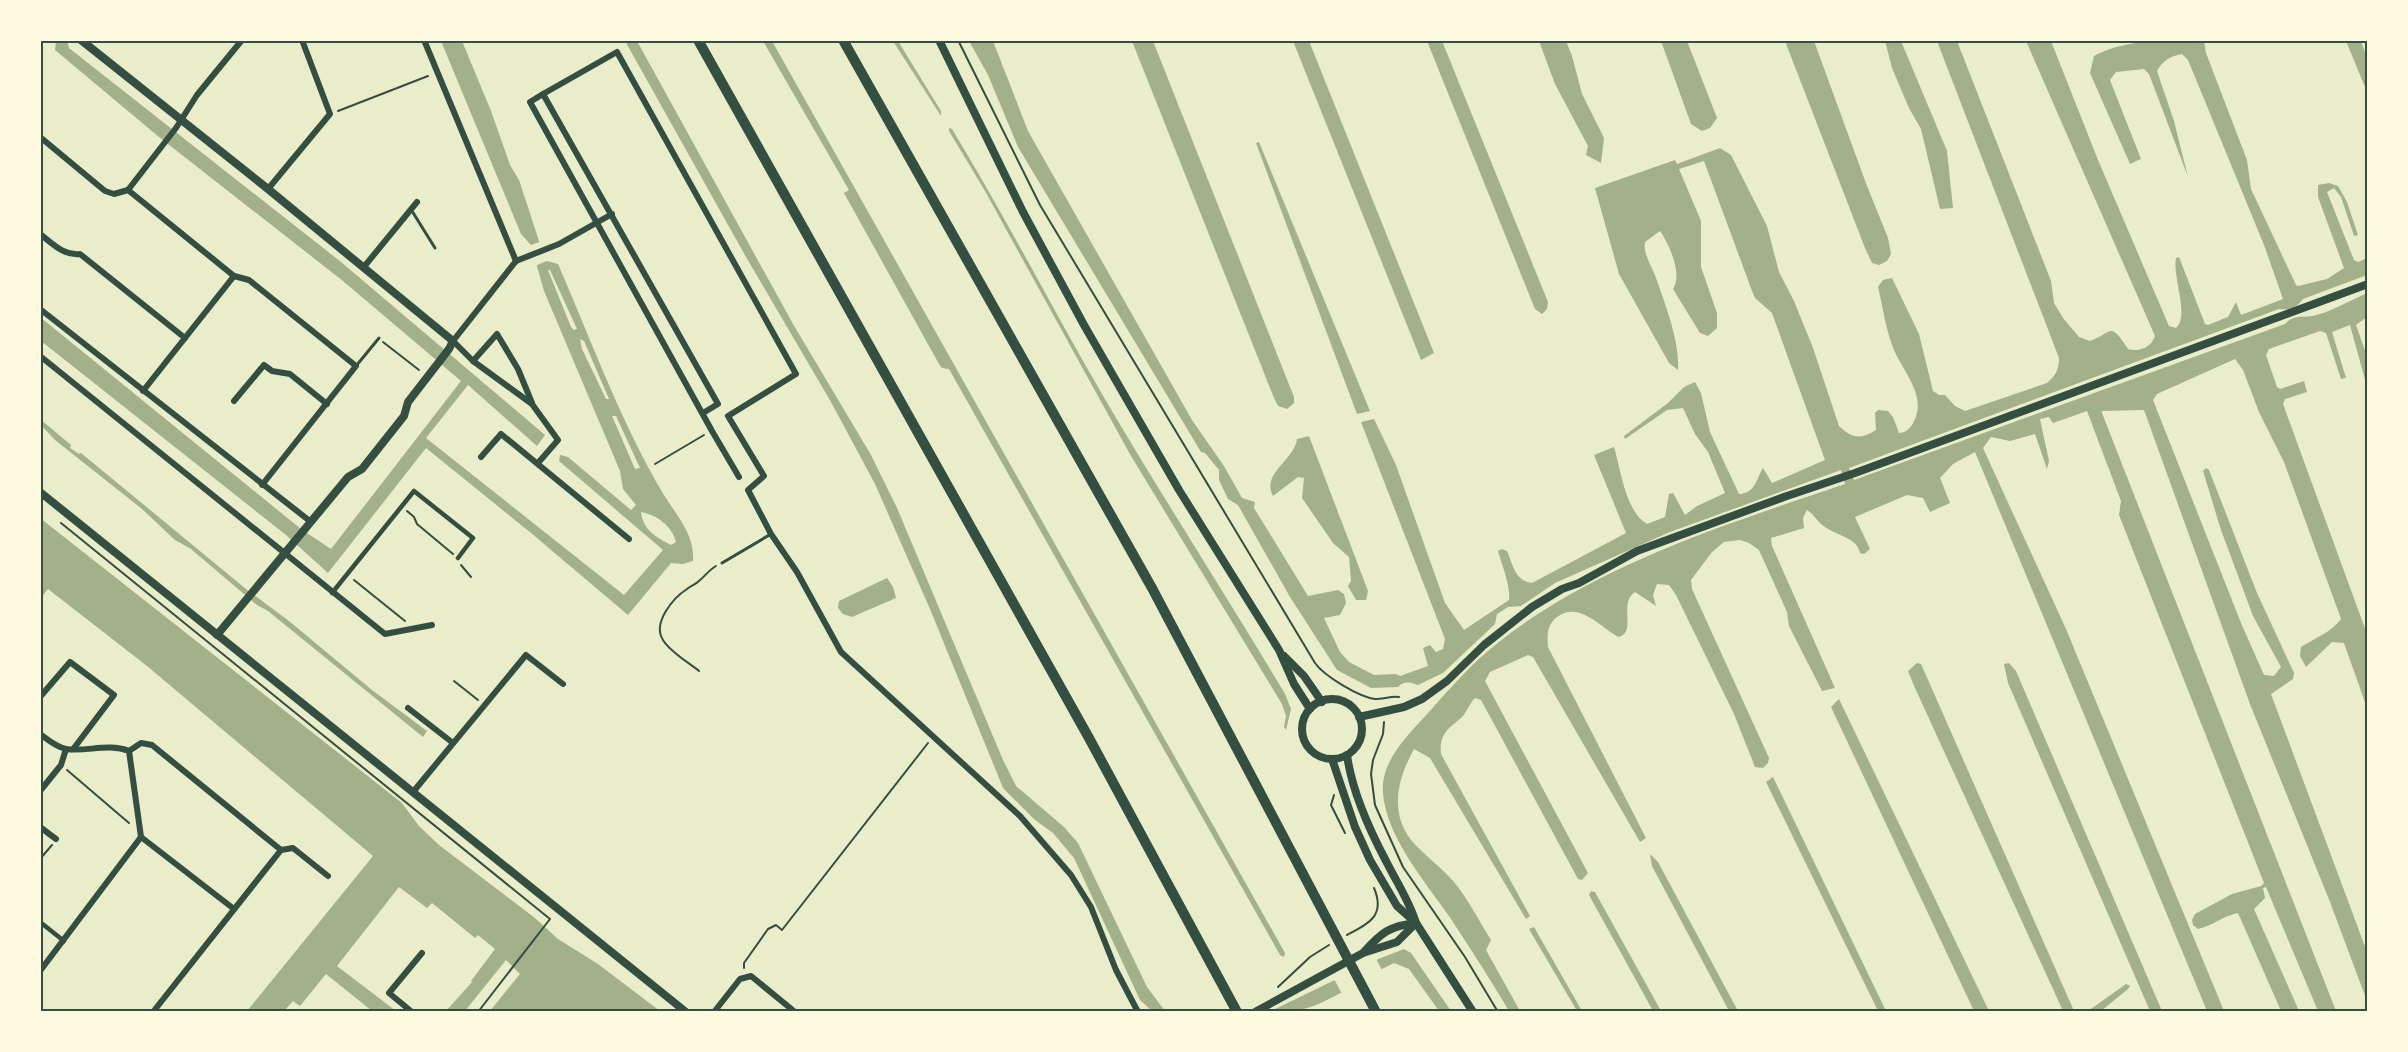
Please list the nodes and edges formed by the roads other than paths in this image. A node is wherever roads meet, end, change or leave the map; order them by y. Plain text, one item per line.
1 (81, 40) edge
2 (242, 40) edge
3 (302, 40) edge
4 (424, 40) edge
5 (698, 40) edge
6 (843, 40) edge
7 (939, 40) edge
8 (543, 94) junction
9 (178, 124) junction
10 (40, 137) edge
11 (268, 189) junction
12 (128, 190) junction
13 (417, 202) dead end
14 (411, 209) junction
15 (612, 214) junction
16 (597, 222) junction
17 (40, 234) edge
18 (435, 248) dead end
19 (516, 261) junction
20 (363, 268) junction
21 (234, 276) junction
22 (2367, 284) edge
23 (40, 309) edge
24 (185, 338) junction
25 (379, 338) road end
26 (453, 341) junction
27 (40, 356) edge
28 (473, 361) junction
29 (356, 366) junction
30 (143, 391) junction
31 (234, 401) dead end
32 (327, 404) junction
33 (532, 404) junction
34 (703, 413) junction
35 (481, 457) dead end
36 (538, 463) junction
37 (739, 477) dead end
38 (262, 485) junction
39 (40, 492) edge
40 (311, 522) junction
41 (771, 534) junction
42 (628, 539) dead end
43 (284, 554) junction
44 (458, 558) road end
45 (722, 563) road end
46 (332, 592) junction
47 (432, 625) dead end
48 (217, 635) junction
49 (1279, 650) junction
50 (563, 684) dead end
51 (40, 697) edge
52 (1322, 702) junction
53 (408, 708) dead end
54 (1310, 709) junction
55 (1359, 717) junction
56 (40, 734) edge
57 (453, 743) junction
58 (74, 748) junction
59 (66, 749) junction
60 (129, 751) junction
61 (1347, 755) junction
62 (1332, 759) junction
63 (40, 791) edge
64 (413, 792) junction
65 (40, 827) edge
66 (141, 837) junction
67 (56, 839) road end
68 (281, 850) junction
69 (328, 876) dead end
70 (234, 909) junction
71 (40, 922) edge
72 (1416, 923) junction
73 (64, 941) junction
74 (422, 952) dead end
75 (1363, 953) junction
76 (40, 971) edge
77 (1236, 1009) edge
78 (153, 1011) edge
79 (412, 1011) edge
80 (687, 1011) edge
81 (714, 1011) edge
82 (795, 1011) edge
83 (1138, 1011) edge
84 (1256, 1011) edge
85 (1376, 1011) edge
86 (1473, 1011) edge

1 - 9 street
2 - 9 street
3 - 11 street
4 - 19 street
5 - 77 highway
6 - 85 highway
7 - 49 main road
8 - 15 street
8 - 16 street
8 - 41 street
9 - 11 street
9 - 12 street
10 - 12 street
11 - 20 street
12 - 21 street
13 - 14 street
14 - 18 lane
14 - 20 street
15 - 16 street
15 - 34 street
16 - 19 street
16 - 34 street
17 - 24 street
19 - 26 street
20 - 26 street
21 - 24 street
21 - 29 street
22 - 55 street
23 - 30 street
24 - 30 street
25 - 29 lane
26 - 28 street
26 - 40 street
27 - 43 street
28 - 33 street
28 - 33 street
29 - 32 street
30 - 38 street
31 - 32 street
32 - 38 street
33 - 36 street
34 - 37 street
35 - 36 street
36 - 42 street
38 - 40 street
39 - 48 street
40 - 43 street
41 - 45 lane
41 - 83 street
43 - 46 street
43 - 48 street
44 - 46 street
46 - 47 street
48 - 64 street
49 - 52 main road
49 - 54 main road
50 - 57 street
51 - 58 street
52 - 54 main road
52 - 55 main road
53 - 57 street
54 - 62 main road
55 - 61 main road
56 - 59 street
57 - 64 street
58 - 59 street
58 - 60 street
59 - 63 street
60 - 66 street
60 - 68 street
61 - 62 main road
61 - 72 main road
62 - 72 main road
64 - 80 street
65 - 67 street
66 - 70 street
66 - 73 street
68 - 69 street
68 - 70 street
70 - 78 street
71 - 73 street
72 - 75 street
72 - 75 street
72 - 86 main road
73 - 76 street
74 - 79 street
75 - 84 street
81 - 82 street

